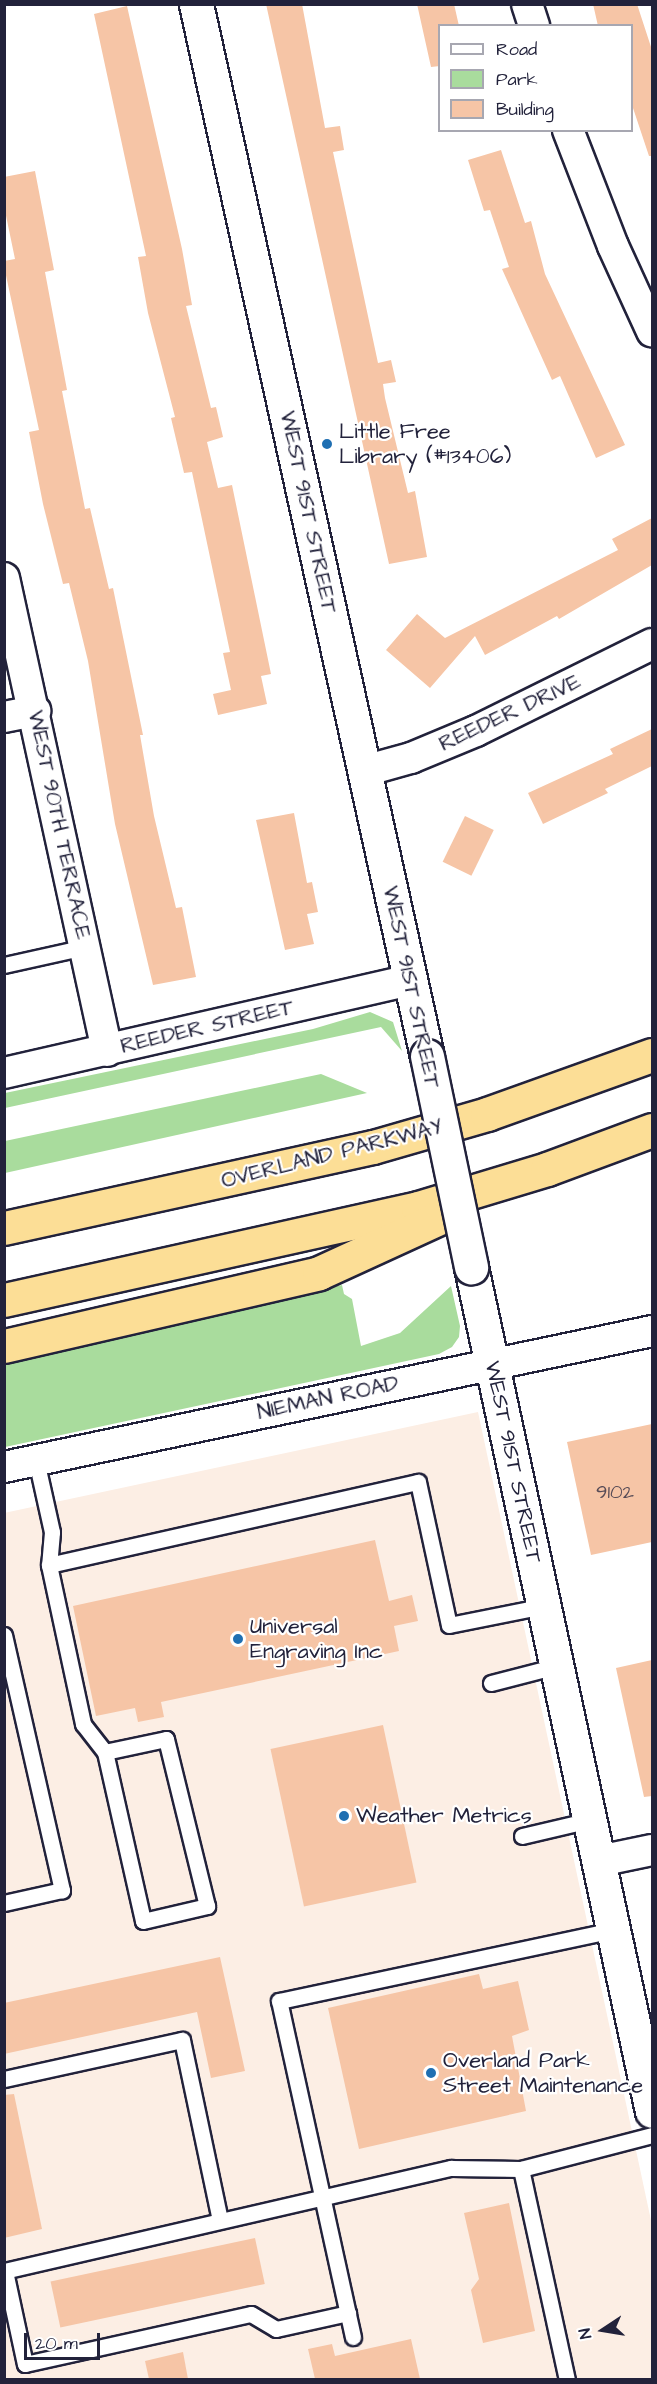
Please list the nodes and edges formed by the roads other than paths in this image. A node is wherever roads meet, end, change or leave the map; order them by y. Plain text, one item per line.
1 (196, 4) edge
2 (527, 4) edge
3 (533, 24) edge
4 (569, 132) edge
5 (652, 331) edge
6 (6, 592) edge
7 (652, 644) edge
8 (35, 711) junction
9 (4, 717) edge
10 (364, 771) junction
11 (85, 947) junction
12 (4, 964) edge
13 (410, 980) junction
14 (108, 1050) junction
15 (652, 1054) edge
16 (4, 1073) edge
17 (652, 1130) edge
18 (547, 1169) junction
19 (4, 1228) edge
20 (4, 1300) edge
21 (652, 1330) edge
22 (4, 1346) edge
23 (492, 1364) junction
24 (36, 1460) junction
25 (4, 1467) edge
26 (49, 1565) junction
27 (544, 1606) junction
28 (4, 1635) edge
29 (557, 1666) junction
30 (491, 1683) dead end
31 (105, 1752) junction
32 (590, 1820) junction
33 (522, 1836) dead end
34 (652, 1850) edge
35 (599, 1861) junction
36 (4, 1903) edge
37 (614, 1930) junction
38 (4, 2079) edge
39 (652, 2111) edge
40 (652, 2135) edge
41 (521, 2169) junction
42 (323, 2197) junction
43 (220, 2220) junction
44 (5, 2271) edge
45 (348, 2313) junction
46 (353, 2337) dead end
47 (567, 2379) edge

1 - 10 street, WEST 91ST STREET
2 - 3 street
4 - 5 street
6 - 8 street, WEST 90TH TERRACE
7 - 10 street, REEDER DRIVE
8 - 9 street
8 - 11 street, WEST 90TH TERRACE
10 - 13 street, WEST 91ST STREET
11 - 12 lane
11 - 14 street, WEST 90TH TERRACE
13 - 14 street, REEDER STREET
13 - 23 street, WEST 91ST STREET, bridge
14 - 16 street, REEDER STREET
15 - 19 highway, OVERLAND PARKWAY
17 - 18 highway
18 - 20 highway
18 - 22 highway
21 - 23 street, NIEMAN ROAD
23 - 24 street, NIEMAN ROAD
23 - 27 street, WEST 91ST STREET
24 - 25 street, NIEMAN ROAD
24 - 26 lane
26 - 27 lane
26 - 31 lane
27 - 29 street, WEST 91ST STREET
28 - 36 lane
29 - 30 lane
29 - 32 street, WEST 91ST STREET
31 - 31 lane
32 - 33 lane
32 - 35 street, WEST 91ST STREET
34 - 35 street
35 - 37 street, WEST 91ST STREET
37 - 39 street, WEST 91ST STREET
37 - 42 lane
38 - 43 lane
40 - 41 lane
41 - 42 lane
41 - 47 lane
42 - 43 lane
42 - 45 lane
43 - 44 lane
44 - 45 lane
45 - 46 lane

